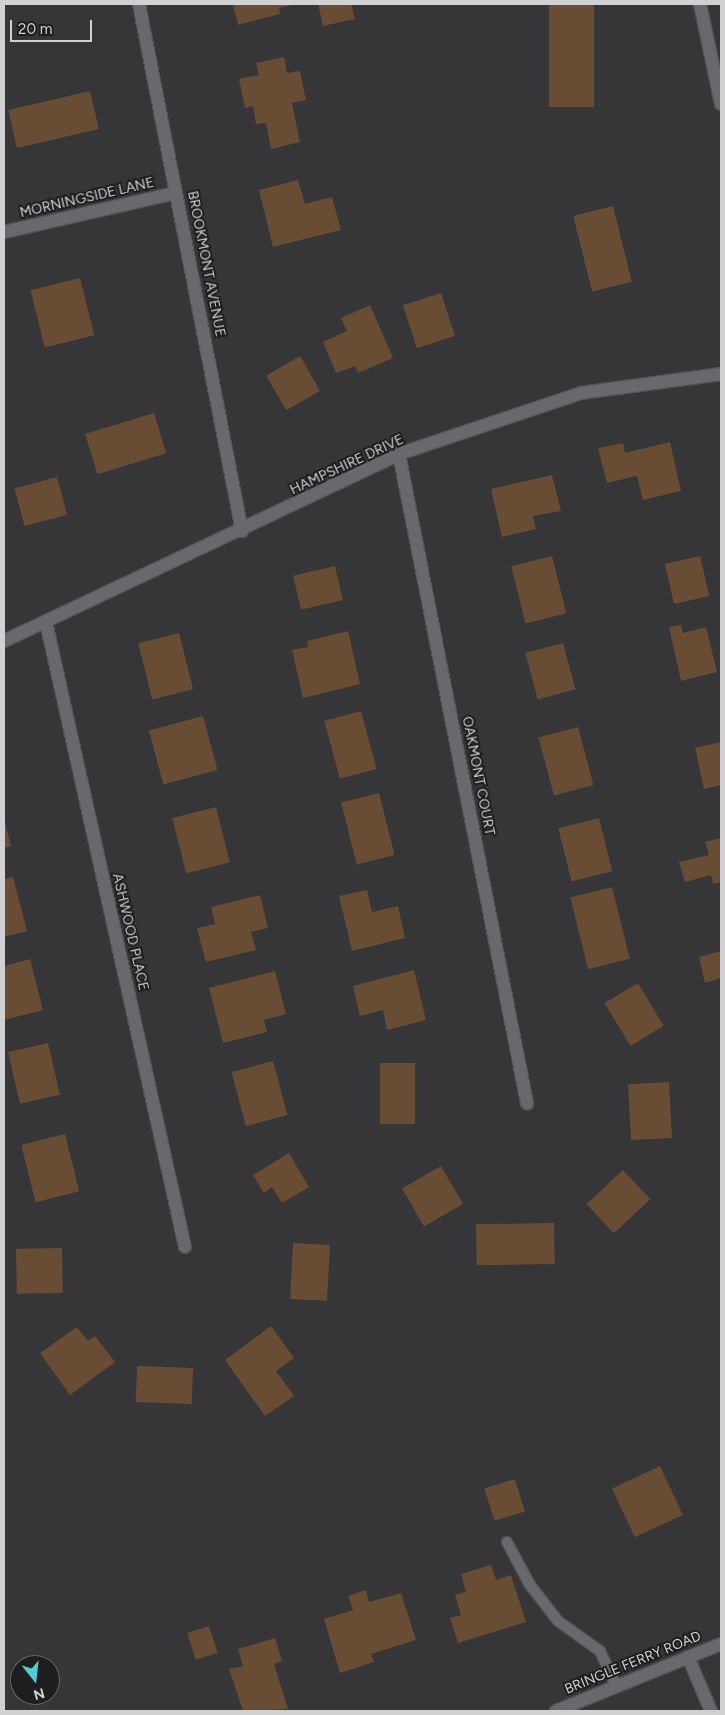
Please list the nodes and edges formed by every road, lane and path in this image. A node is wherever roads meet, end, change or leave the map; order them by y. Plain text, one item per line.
1 (139, 4) edge
2 (700, 4) edge
3 (721, 104) edge
4 (176, 193) junction
5 (4, 232) edge
6 (721, 374) edge
7 (399, 454) junction
8 (242, 531) junction
9 (46, 622) junction
10 (4, 641) edge
11 (527, 1103) dead end
12 (185, 1247) dead end
13 (507, 1542) dead end
14 (721, 1644) edge
15 (688, 1657) junction
16 (616, 1686) junction
17 (556, 1711) edge
18 (711, 1711) edge

1 - 4 street, BROOKMONT AVENUE
2 - 3 street
4 - 5 street, MORNINGSIDE LANE
4 - 8 street, BROOKMONT AVENUE
6 - 7 street, HAMPSHIRE DRIVE
7 - 8 street, HAMPSHIRE DRIVE
7 - 11 street, OAKMONT COURT
8 - 9 street, HAMPSHIRE DRIVE
9 - 10 street, HAMPSHIRE DRIVE
9 - 12 street, ASHWOOD PLACE
13 - 16 lane
14 - 15 street, BRINGLE FERRY ROAD
15 - 16 street, BRINGLE FERRY ROAD
15 - 18 street
16 - 17 street, BRINGLE FERRY ROAD

